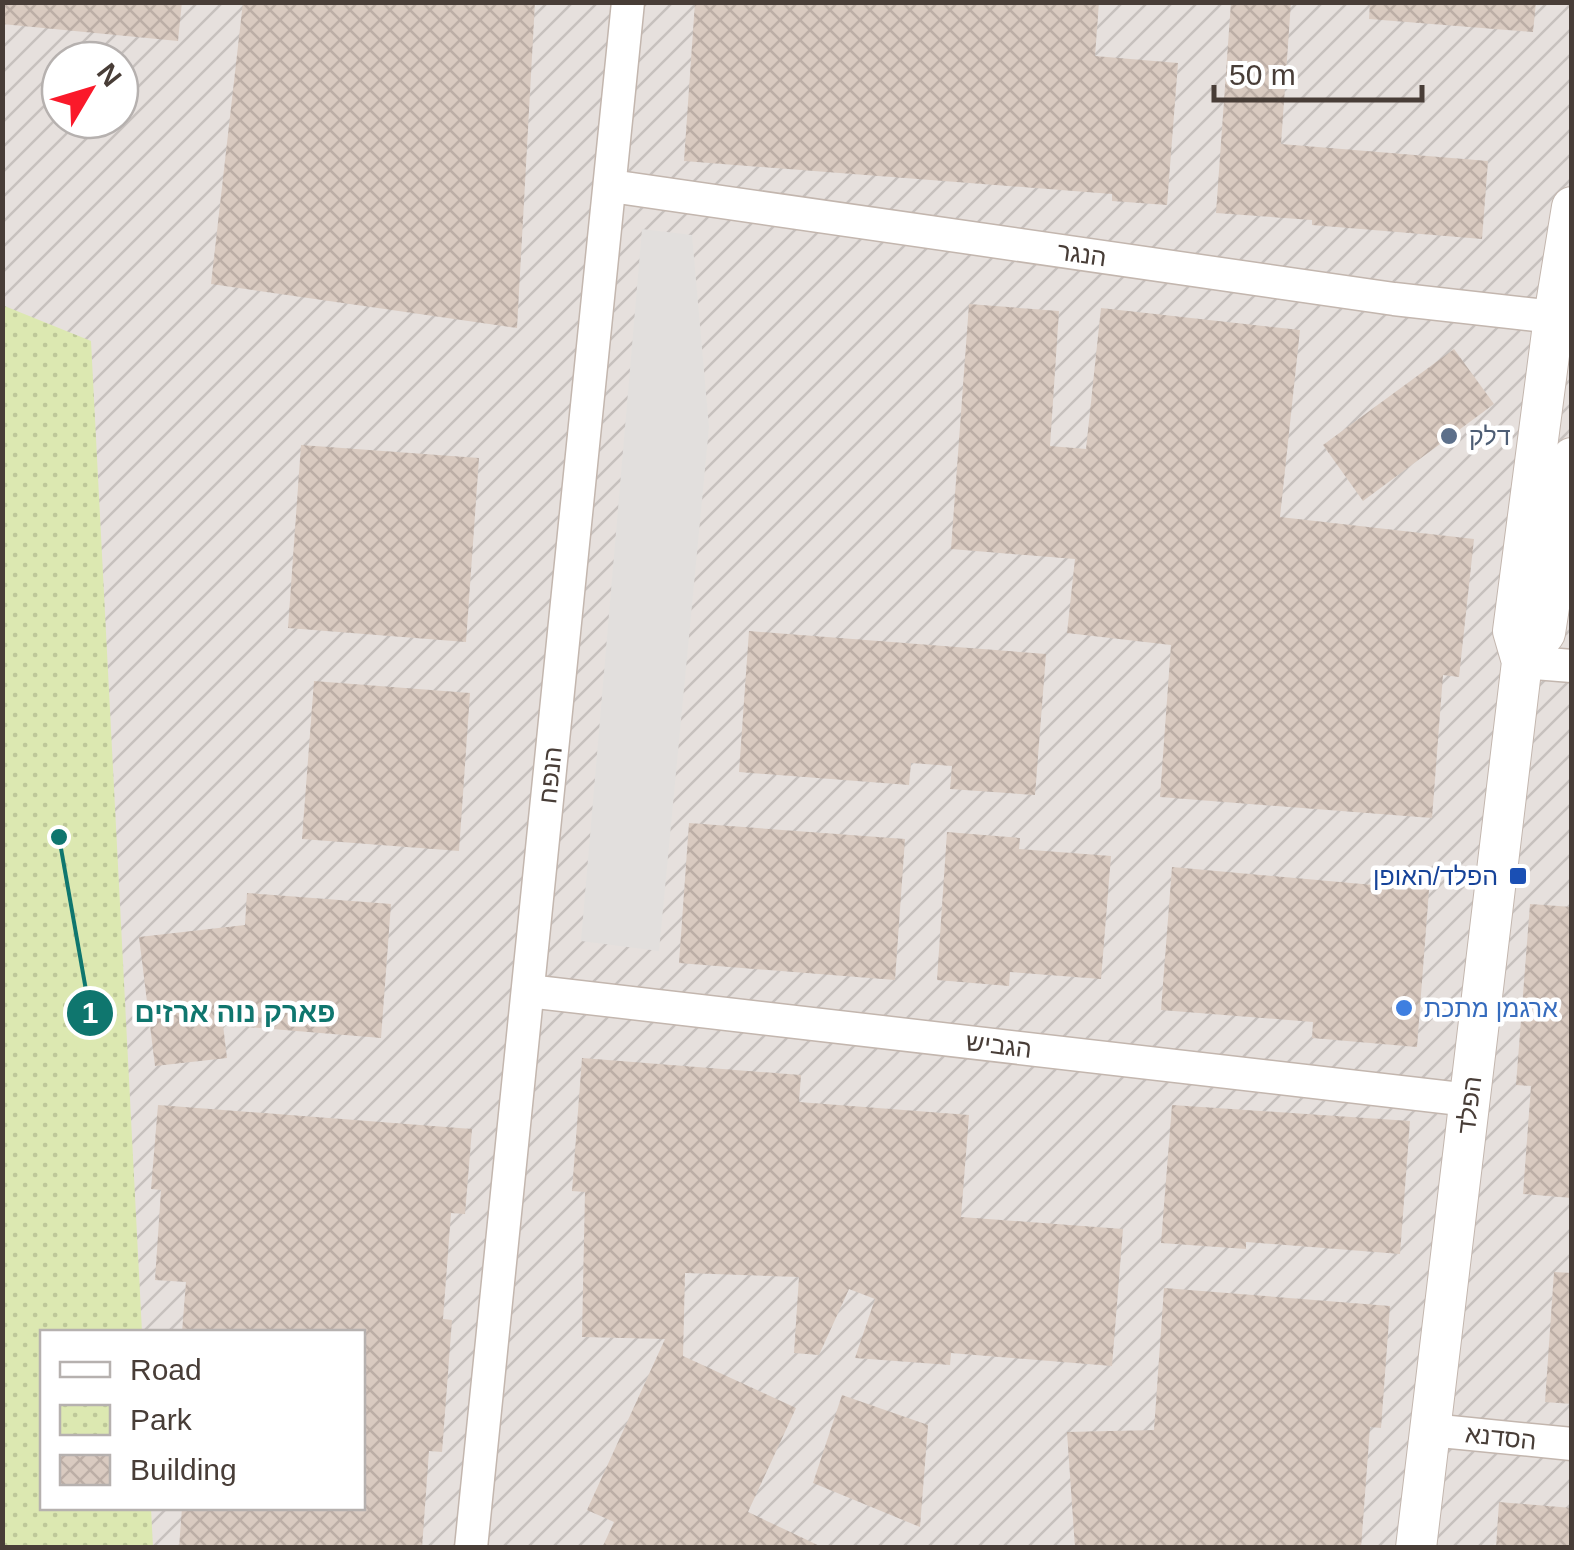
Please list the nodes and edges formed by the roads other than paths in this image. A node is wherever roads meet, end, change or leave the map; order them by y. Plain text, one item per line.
1 (628, 2) edge
2 (611, 186) junction
3 (1572, 207) edge
4 (1554, 317) junction
5 (1572, 458) edge
6 (1522, 662) junction
7 (1572, 666) edge
8 (528, 991) junction
9 (1470, 1100) junction
10 (1430, 1430) junction
11 (1572, 1444) edge
12 (471, 1548) edge
13 (1416, 1548) edge

1 - 2 street, הנפח
2 - 4 street, הנגר
2 - 8 street, הנפח
3 - 4 street, הפלד
4 - 6 street, הפלד
5 - 6 street, הפלד
6 - 7 street
6 - 9 street, הפלד
8 - 9 street, הגביש
8 - 12 street, הנפח
9 - 10 street, הפלד
10 - 11 street, הסדנא
10 - 13 street, הפלד

